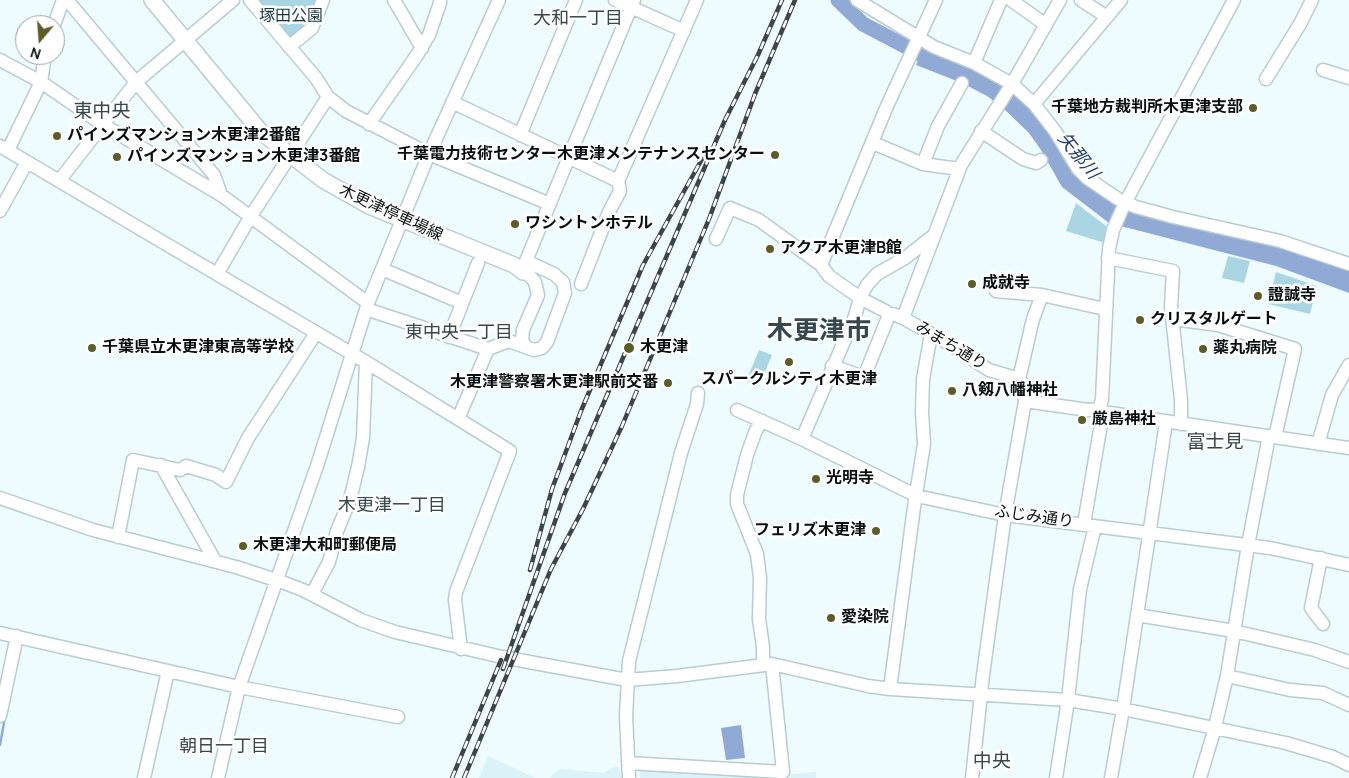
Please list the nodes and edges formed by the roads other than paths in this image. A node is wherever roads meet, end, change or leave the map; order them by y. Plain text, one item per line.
1 (63, 0) edge
2 (67, 0) edge
3 (152, 0) edge
4 (163, 0) edge
5 (233, 0) edge
6 (250, 0) edge
7 (322, 0) edge
8 (394, 0) edge
9 (440, 0) edge
10 (499, 0) edge
11 (576, 0) edge
12 (615, 0) edge
13 (696, 0) edge
14 (857, 0) edge
15 (936, 0) edge
16 (1001, 0) edge
17 (1011, 0) edge
18 (1060, 0) edge
19 (1081, 0) edge
20 (1121, 0) edge
21 (1234, 0) edge
22 (1312, 0) edge
23 (633, 4) edge
24 (58, 15) edge
25 (1107, 17) junction
26 (1046, 25) junction
27 (684, 31) junction
28 (188, 37) junction
29 (918, 39) junction
30 (289, 47) junction
31 (422, 48) junction
32 (0, 60) edge
33 (974, 63) junction
34 (44, 65) edge
35 (1323, 70) dead end
36 (1266, 78) dead end
37 (1349, 78) edge
38 (41, 82) junction
39 (136, 82) junction
40 (962, 83) dead end
41 (1012, 84) junction
42 (328, 97) junction
43 (452, 102) junction
44 (1034, 104) junction
45 (102, 124) junction
46 (369, 124) junction
47 (981, 131) junction
48 (520, 135) junction
49 (873, 143) junction
50 (4, 148) edge
51 (292, 152) junction
52 (428, 154) junction
53 (569, 159) junction
54 (1041, 160) dead end
55 (27, 162) junction
56 (923, 164) junction
57 (959, 169) junction
58 (618, 180) junction
59 (59, 181) junction
60 (221, 195) junction
61 (550, 204) junction
62 (1124, 204) junction
63 (0, 211) edge
64 (251, 216) junction
65 (404, 216) junction
66 (933, 236) junction
67 (716, 239) dead end
68 (1108, 258) junction
69 (478, 263) dead end
70 (1349, 264) edge
71 (821, 265) junction
72 (525, 266) junction
73 (382, 269) junction
74 (217, 274) junction
75 (581, 284) dead end
76 (996, 291) dead end
77 (1042, 295) junction
78 (860, 298) junction
79 (462, 303) junction
80 (367, 306) junction
81 (1105, 308) junction
82 (889, 315) junction
83 (903, 318) junction
84 (1173, 318) junction
85 (316, 333) junction
86 (931, 334) junction
87 (450, 337) junction
88 (526, 347) junction
89 (488, 349) junction
90 (352, 354) junction
91 (366, 362) junction
92 (1349, 365) edge
93 (832, 366) junction
94 (1019, 379) junction
95 (702, 395) dead end
96 (1025, 401) junction
97 (737, 410) dead end
98 (1101, 411) junction
99 (458, 419) junction
100 (762, 421) junction
101 (1166, 422) junction
102 (1181, 424) junction
103 (1272, 436) junction
104 (802, 439) junction
105 (1318, 444) junction
106 (1349, 448) edge
107 (161, 465) junction
108 (917, 496) junction
109 (0, 498) edge
110 (1005, 515) junction
111 (1090, 525) junction
112 (1149, 533) junction
113 (118, 537) junction
114 (1248, 545) junction
115 (1321, 558) junction
116 (215, 562) junction
117 (1349, 565) edge
118 (276, 580) junction
119 (312, 594) junction
120 (1137, 615) junction
121 (1323, 624) dead end
122 (1234, 631) junction
123 (0, 633) edge
124 (17, 636) junction
125 (461, 648) junction
126 (1349, 662) edge
127 (767, 664) junction
128 (168, 671) junction
129 (1227, 676) junction
130 (627, 680) junction
131 (239, 687) junction
132 (890, 689) junction
133 (981, 694) junction
134 (1068, 700) junction
135 (1349, 705) edge
136 (1123, 709) junction
137 (0, 716) edge
138 (398, 717) dead end
139 (1216, 727) junction
140 (628, 763) junction
141 (1349, 765) edge
142 (144, 778) edge
143 (218, 778) edge
144 (629, 778) edge
145 (972, 778) edge
146 (1056, 778) edge
147 (1111, 778) edge
148 (1200, 778) edge

1 - 24 street
2 - 39 street
3 - 28 main road, 木更津停車場線
4 - 28 main road, 木更津停車場線
5 - 28 street
6 - 30 street
7 - 30 street
8 - 31 street
9 - 31 street
10 - 43 street
11 - 48 street
12 - 23 street
13 - 27 street
14 - 29 street
15 - 29 street
16 - 33 street
17 - 26 street
18 - 26 street
19 - 25 street
20 - 25 street
21 - 62 street
22 - 36 street
23 - 27 street
23 - 53 street
25 - 44 street
26 - 41 street
27 - 58 street
28 - 39 street
28 - 51 main road, 木更津停車場線
29 - 33 street
29 - 49 street
30 - 42 street
31 - 46 street
32 - 38 street
33 - 41 street
34 - 38 street
35 - 37 street
38 - 45 street
38 - 50 street
39 - 45 street
39 - 60 street
40 - 56 street
41 - 44 street
41 - 47 street
42 - 46 street
42 - 51 street
43 - 48 street
43 - 52 street
44 - 62 street
45 - 59 street
45 - 60 street
46 - 52 street
47 - 54 street
47 - 57 street
48 - 53 street
49 - 56 street
49 - 71 street
50 - 55 street
51 - 64 street
51 - 65 main road, 木更津停車場線
52 - 61 street
52 - 65 street
53 - 58 street
53 - 61 street
55 - 59 street
55 - 63 street
56 - 57 street
57 - 66 street
58 - 75 street
59 - 74 street
60 - 64 street
61 - 72 street
62 - 68 street
62 - 70 street
64 - 74 street
64 - 80 street
65 - 72 main road, 木更津停車場線
65 - 73 street
66 - 78 street
66 - 83 street
67 - 71 street, みまち通り
68 - 81 street
68 - 84 street
69 - 79 street
71 - 78 street, みまち通り
72 - 88 street
72 - 88 street
73 - 79 street
73 - 80 street
74 - 85 street
76 - 77 street
77 - 81 street
77 - 94 street
78 - 82 street, みまち通り
78 - 93 street
79 - 87 street
80 - 87 street
80 - 90 street
81 - 98 street
82 - 83 street, みまち通り
82 - 93 street
83 - 86 street, みまち通り
84 - 102 street
84 - 103 street
85 - 90 street
85 - 107 street
86 - 94 street, みまち通り
86 - 108 street
87 - 89 street
88 - 89 street
89 - 99 street
90 - 91 street
90 - 118 street
91 - 99 street
91 - 119 street
92 - 105 street
93 - 104 street
94 - 96 street
95 - 130 street
96 - 98 street
96 - 110 street
97 - 100 street, ふじみ通り
98 - 101 street
98 - 111 street
99 - 125 street
100 - 104 street, ふじみ通り
100 - 127 street
101 - 102 street
101 - 112 street
102 - 103 street
103 - 105 street
103 - 114 street
104 - 108 street, ふじみ通り
105 - 106 street
107 - 113 street
107 - 116 street
108 - 110 street, ふじみ通り
108 - 132 street
109 - 113 street
110 - 111 street, ふじみ通り
110 - 133 street
111 - 112 street, ふじみ通り
111 - 134 street
112 - 114 street, ふじみ通り
112 - 120 street
113 - 116 street
114 - 115 street, ふじみ通り
114 - 122 street
115 - 117 street, ふじみ通り
115 - 121 street
116 - 118 street
118 - 119 street
118 - 131 street
119 - 125 street
120 - 122 street
120 - 136 street
122 - 126 street
122 - 129 street
123 - 124 street
124 - 128 street
124 - 137 street
125 - 130 street
127 - 130 street
127 - 132 street
127 - 140 street
128 - 131 street
128 - 142 street
129 - 135 street
129 - 139 street
130 - 140 street
131 - 138 street
131 - 143 street
132 - 133 street
133 - 134 street
133 - 145 street
134 - 136 street
134 - 146 street
136 - 139 street
136 - 147 street
139 - 141 street
139 - 148 street
140 - 144 street

